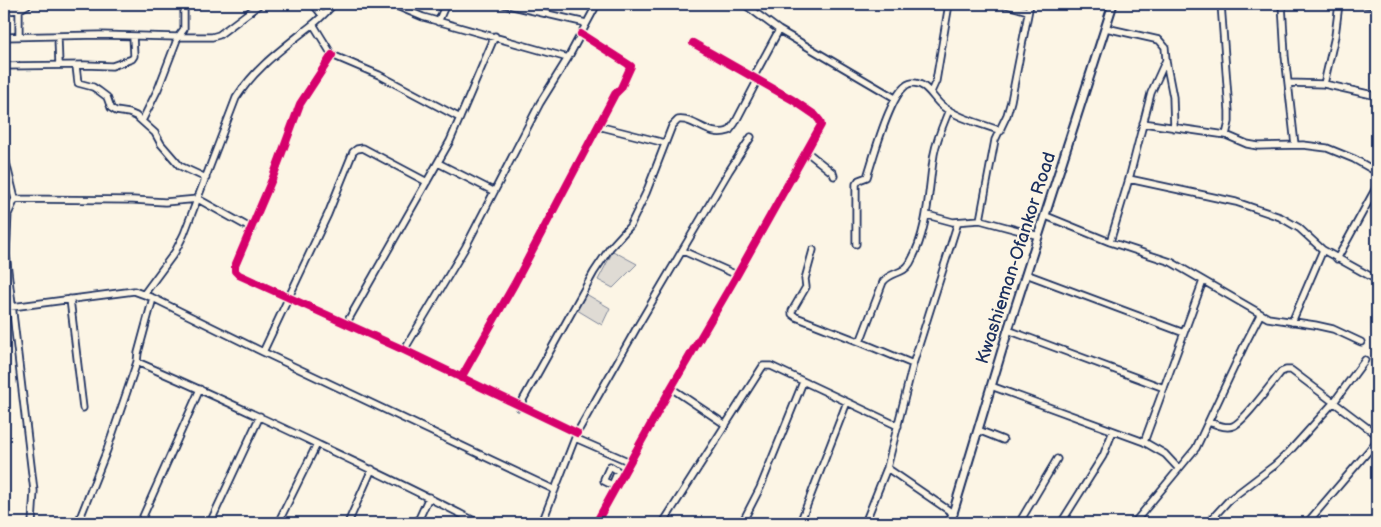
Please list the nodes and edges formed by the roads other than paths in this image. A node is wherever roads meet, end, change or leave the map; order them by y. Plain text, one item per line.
1 (29, 4) edge
2 (184, 4) edge
3 (260, 4) edge
4 (313, 4) edge
5 (334, 4) edge
6 (392, 4) edge
7 (446, 4) edge
8 (504, 4) edge
9 (597, 4) edge
10 (744, 4) edge
11 (949, 4) edge
12 (1004, 4) edge
13 (1030, 4) edge
14 (1113, 4) edge
15 (1221, 4) edge
16 (1282, 4) edge
17 (1339, 4) edge
18 (1363, 4) edge
19 (1377, 5) edge
20 (250, 6) edge
21 (529, 6) edge
22 (19, 10) junction
23 (4, 11) edge
24 (1028, 11) junction
25 (322, 15) junction
26 (438, 22) junction
27 (586, 23) junction
28 (314, 24) junction
29 (1106, 28) junction
30 (779, 30) junction
31 (581, 34) junction
32 (19, 36) junction
33 (58, 36) junction
34 (133, 36) junction
35 (495, 36) junction
36 (4, 37) edge
37 (178, 37) junction
38 (694, 43) dead end
39 (332, 55) junction
40 (568, 58) junction
41 (1166, 60) junction
42 (59, 65) junction
43 (4, 66) edge
44 (76, 66) junction
45 (755, 79) junction
46 (1288, 83) junction
47 (1324, 84) junction
48 (931, 92) junction
49 (1377, 96) edge
50 (894, 98) junction
51 (949, 110) junction
52 (460, 118) junction
53 (142, 121) junction
54 (1143, 123) junction
55 (598, 126) junction
56 (1174, 128) junction
57 (1001, 131) junction
58 (1226, 135) junction
59 (751, 137) dead end
60 (665, 143) junction
61 (1295, 145) junction
62 (807, 152) junction
63 (4, 154) edge
64 (438, 163) junction
65 (1377, 172) edge
66 (834, 176) dead end
67 (206, 178) junction
68 (1129, 179) junction
69 (427, 182) junction
70 (1377, 186) edge
71 (493, 191) junction
72 (198, 199) junction
73 (15, 200) junction
74 (927, 215) junction
75 (1046, 216) junction
76 (980, 220) junction
77 (958, 222) junction
78 (252, 229) junction
79 (1039, 236) junction
80 (1110, 242) junction
81 (856, 244) dead end
82 (812, 250) dead end
83 (1322, 250) junction
84 (683, 251) junction
85 (1337, 259) junction
86 (1026, 274) junction
87 (737, 275) junction
88 (1377, 280) edge
89 (1203, 281) junction
90 (144, 294) junction
91 (153, 298) junction
92 (288, 298) junction
93 (70, 299) junction
94 (13, 307) junction
95 (4, 308) edge
96 (1260, 314) junction
97 (1292, 322) junction
98 (346, 324) junction
99 (1008, 330) junction
100 (1184, 333) junction
101 (860, 342) junction
102 (1361, 342) dead end
103 (404, 350) junction
104 (263, 352) junction
105 (1365, 360) dead end
106 (137, 362) junction
107 (913, 364) junction
108 (461, 378) junction
109 (803, 382) junction
110 (991, 386) junction
111 (671, 388) junction
112 (1164, 388) junction
113 (200, 389) junction
114 (848, 402) junction
115 (1334, 402) junction
116 (519, 407) junction
117 (83, 408) dead end
118 (260, 416) junction
119 (1209, 422) junction
120 (726, 425) junction
121 (898, 426) junction
122 (978, 430) junction
123 (1113, 431) junction
124 (1377, 435) edge
125 (576, 436) junction
126 (1003, 440) dead end
127 (1377, 441) edge
128 (1144, 442) junction
129 (317, 444) junction
130 (1057, 459) dead end
131 (630, 462) junction
132 (887, 468) junction
133 (1178, 468) junction
134 (372, 469) junction
135 (555, 490) junction
136 (429, 497) junction
137 (954, 514) junction
138 (32, 523) edge
139 (78, 523) edge
140 (140, 523) edge
141 (210, 523) edge
142 (278, 523) edge
143 (348, 523) edge
144 (417, 523) edge
145 (478, 523) edge
146 (542, 523) edge
147 (596, 523) edge
148 (663, 523) edge
149 (742, 523) edge
150 (800, 523) edge
151 (865, 523) edge
152 (950, 523) edge
153 (1019, 523) edge
154 (1061, 523) edge
155 (1134, 523) edge
156 (1208, 523) edge
157 (1307, 523) edge

1 - 22 street
2 - 37 street
3 - 20 street
4 - 25 street
5 - 25 street
6 - 26 street
7 - 26 street
8 - 21 street
9 - 27 street
10 - 30 street
11 - 48 street
12 - 24 street
13 - 24 street
14 - 29 main road, Kwashieman-Ofankor Road
15 - 58 street
16 - 46 street
17 - 47 street
18 - 19 street
20 - 37 street
21 - 27 street
22 - 23 street
22 - 32 street
24 - 57 street
25 - 28 street
26 - 35 street
27 - 31 street
28 - 39 street
28 - 67 street
29 - 41 street
29 - 75 main road, Kwashieman-Ofankor Road
30 - 45 street
30 - 50 street
31 - 40 street
31 - 55 street
32 - 33 street
32 - 36 street
33 - 34 street
33 - 42 street
34 - 37 street
34 - 44 street
35 - 40 street
35 - 52 street
37 - 53 street
38 - 45 street
39 - 52 street
39 - 78 street
40 - 71 street
41 - 54 street
41 - 56 street
42 - 43 street
42 - 44 street
44 - 53 street
45 - 60 street
45 - 62 street
46 - 47 street
46 - 61 street
47 - 49 street
48 - 50 street
48 - 51 street
50 - 81 street
51 - 57 street
51 - 74 street
52 - 64 street
53 - 67 street
54 - 56 street
54 - 68 street
55 - 60 street
55 - 108 street
56 - 58 street
57 - 76 street
58 - 61 street
59 - 84 street
60 - 116 street
61 - 65 street
62 - 66 street
62 - 87 street
63 - 73 street
64 - 69 street
64 - 71 street
67 - 72 street
68 - 80 street
68 - 83 street
69 - 92 street
69 - 98 street
70 - 85 street
71 - 103 street
72 - 73 street
72 - 78 street
72 - 90 street
73 - 94 street
74 - 77 street
74 - 101 street
75 - 79 main road, Kwashieman-Ofankor Road
75 - 80 street
76 - 77 street
76 - 79 street
77 - 107 street
78 - 92 street
79 - 86 main road, Kwashieman-Ofankor Road
80 - 89 street
82 - 101 street
83 - 85 street
83 - 97 street
84 - 87 street
84 - 125 street
85 - 88 street
86 - 99 main road, Kwashieman-Ofankor Road
86 - 100 street
87 - 111 street
89 - 96 street
89 - 100 street
90 - 91 street
90 - 93 street
91 - 104 street
91 - 106 street
92 - 98 street
92 - 104 street
93 - 94 street
93 - 117 street
94 - 95 street
94 - 138 street
96 - 97 street
96 - 119 street
97 - 102 street
98 - 103 street
99 - 110 main road, Kwashieman-Ofankor Road
99 - 112 street
100 - 112 street
101 - 107 street
103 - 108 street
104 - 135 street
105 - 115 street
106 - 113 street
106 - 139 street
107 - 121 street
108 - 116 street
109 - 114 street
109 - 120 street
109 - 149 street
110 - 122 main road, Kwashieman-Ofankor Road
110 - 123 street
111 - 120 street
111 - 131 street
112 - 128 street
113 - 118 street
113 - 140 street
114 - 121 street
114 - 150 street
115 - 119 street
115 - 124 street
115 - 156 street
116 - 125 street
118 - 129 street
118 - 141 street
119 - 133 street
120 - 148 street
121 - 132 street
122 - 126 street
122 - 137 main road, Kwashieman-Ofankor Road
123 - 128 street
123 - 154 street
125 - 131 street
125 - 135 street
127 - 157 street
128 - 133 street
129 - 134 street
129 - 142 street
130 - 153 street
131 - 147 street
132 - 137 street
132 - 151 street
133 - 155 street
134 - 136 street
134 - 143 street
135 - 146 street
136 - 144 street
136 - 145 street
137 - 152 main road, Kwashieman-Ofankor Road

